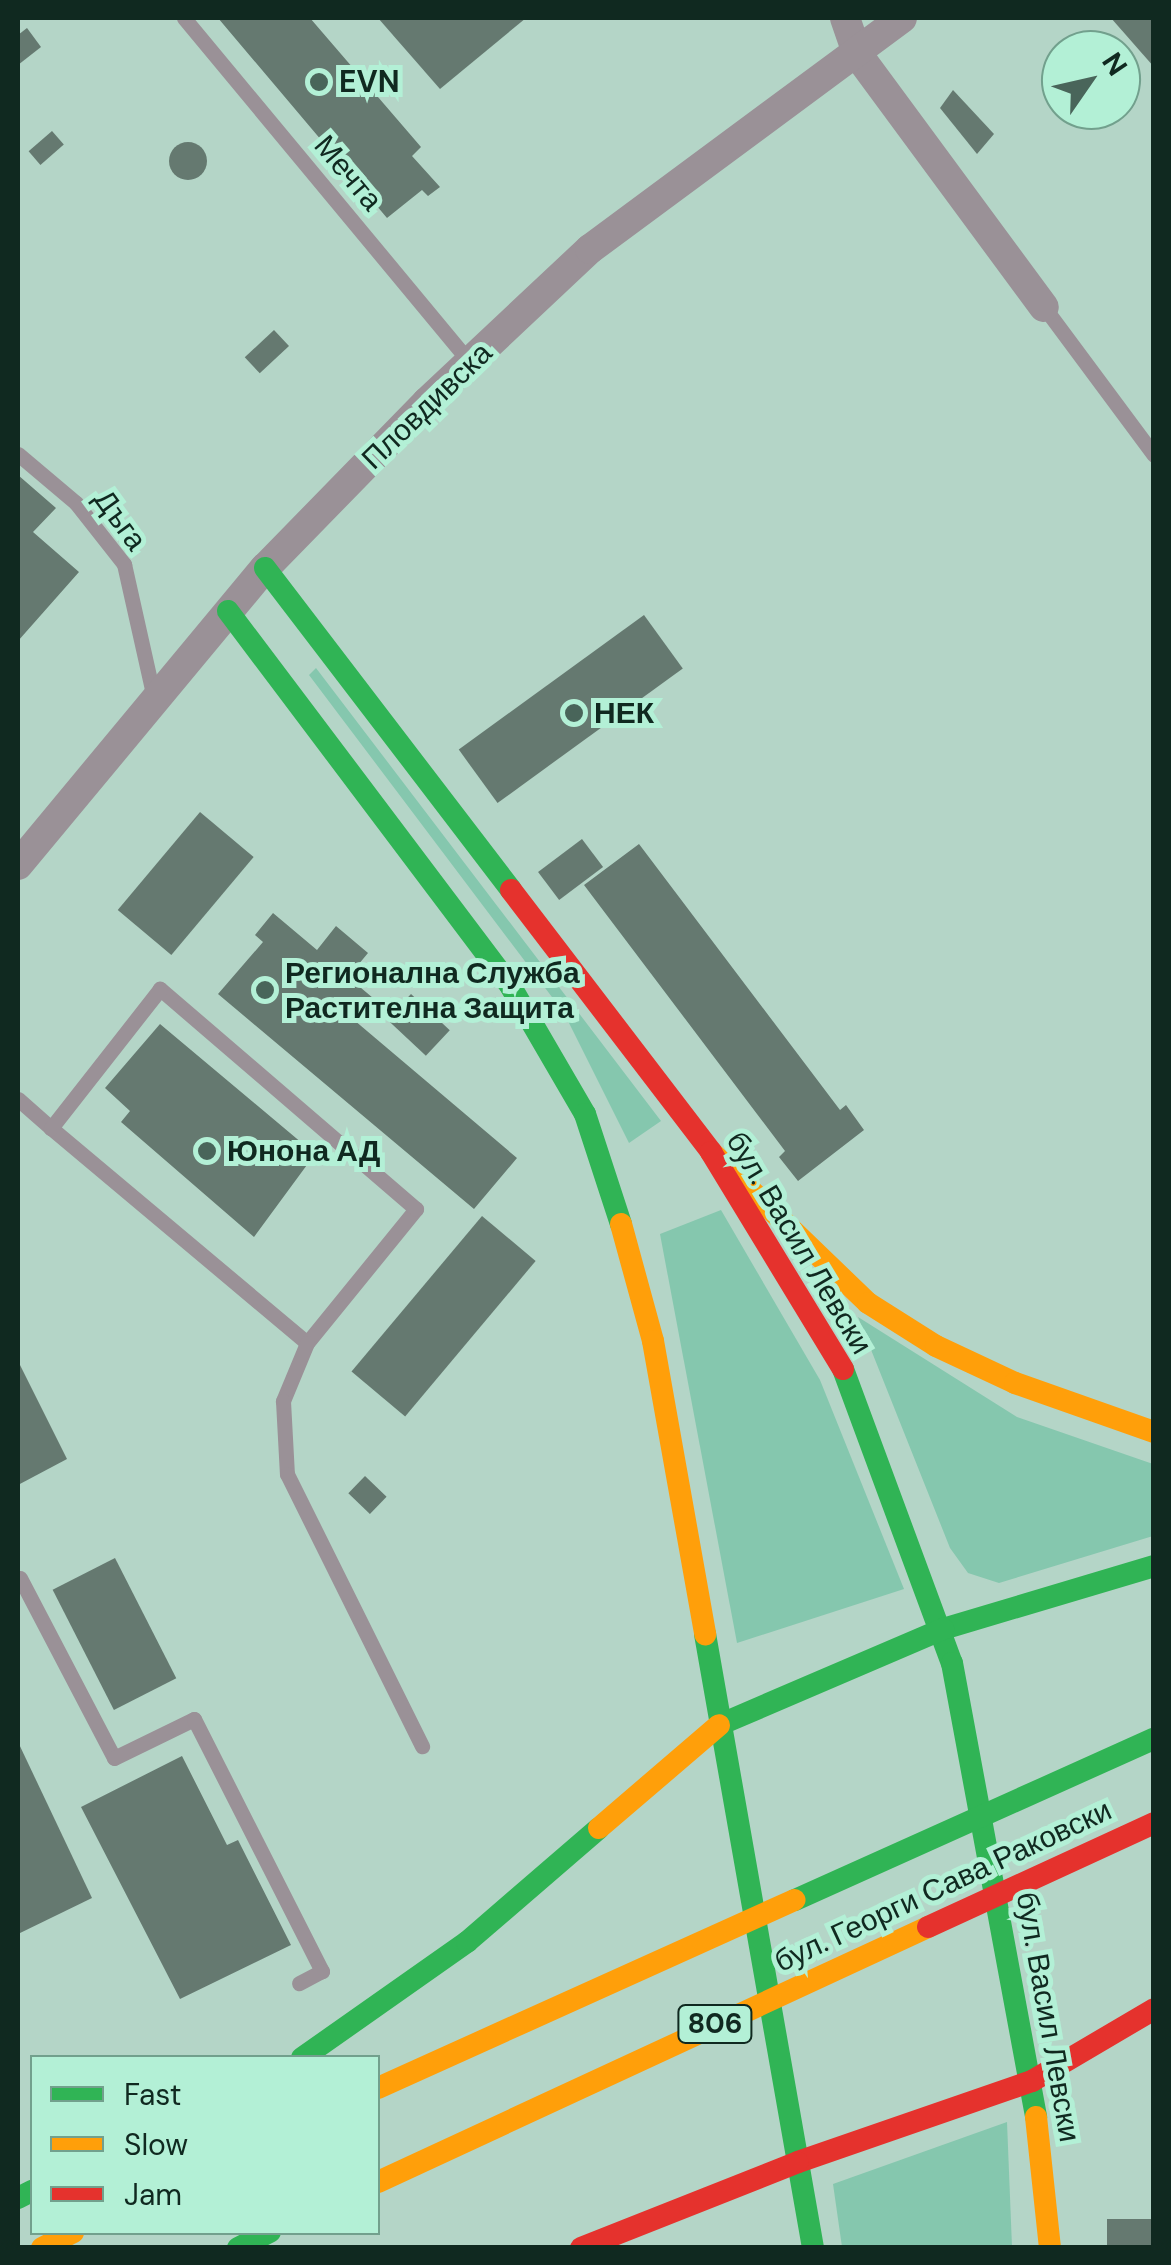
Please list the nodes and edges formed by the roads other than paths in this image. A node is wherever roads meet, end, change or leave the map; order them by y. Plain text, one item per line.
1 (184, 18) edge
2 (845, 18) edge
3 (902, 18) edge
4 (858, 54) junction
5 (1044, 307) joint
6 (470, 362) junction
7 (18, 454) edge
8 (1154, 455) edge
9 (266, 568) junction
10 (228, 611) junction
11 (154, 701) junction
12 (18, 865) edge
13 (18, 1099) edge
14 (51, 1128) junction
15 (711, 1152) junction
16 (308, 1342) junction
17 (1154, 1432) edge
18 (1154, 1566) edge
19 (20, 1578) dead end
20 (943, 1629) junction
21 (720, 1725) junction
22 (1154, 1738) edge
23 (422, 1746) dead end
24 (1154, 1823) edge
25 (298, 1983) dead end
26 (1154, 2009) edge
27 (307, 2055) edge
28 (1032, 2082) junction
29 (380, 2087) edge
30 (796, 2153) junction
31 (380, 2181) edge
32 (67, 2235) edge
33 (264, 2235) edge
34 (42, 2248) edge
35 (238, 2248) edge
36 (581, 2248) edge
37 (813, 2248) edge
38 (1050, 2248) edge

1 - 6 lane, Мечта
2 - 4 street
3 - 4 street, Пловдивска
4 - 5 street
4 - 6 street, Пловдивска
5 - 8 lane
6 - 9 street, Пловдивска
7 - 11 lane, Дъга
9 - 10 street, Пловдивска
9 - 15 main road, бул. Васил Левски
10 - 11 street, Пловдивска
10 - 21 main road
11 - 12 street, Пловдивска
13 - 14 lane
14 - 16 lane
14 - 16 lane
15 - 17 main road
15 - 20 main road, бул. Васил Левски
16 - 23 lane
18 - 20 main road
19 - 25 lane
20 - 21 main road
20 - 28 main road, бул. Васил Левски
21 - 27 main road
21 - 30 main road
22 - 29 main road, бул. Георги Сава Раковски / 806
24 - 31 main road, бул. Георги Сава Раковски / 806
26 - 28 main road
28 - 30 main road
28 - 38 main road, бул. Васил Левски
30 - 36 main road
30 - 37 main road
32 - 34 main road
33 - 35 main road

